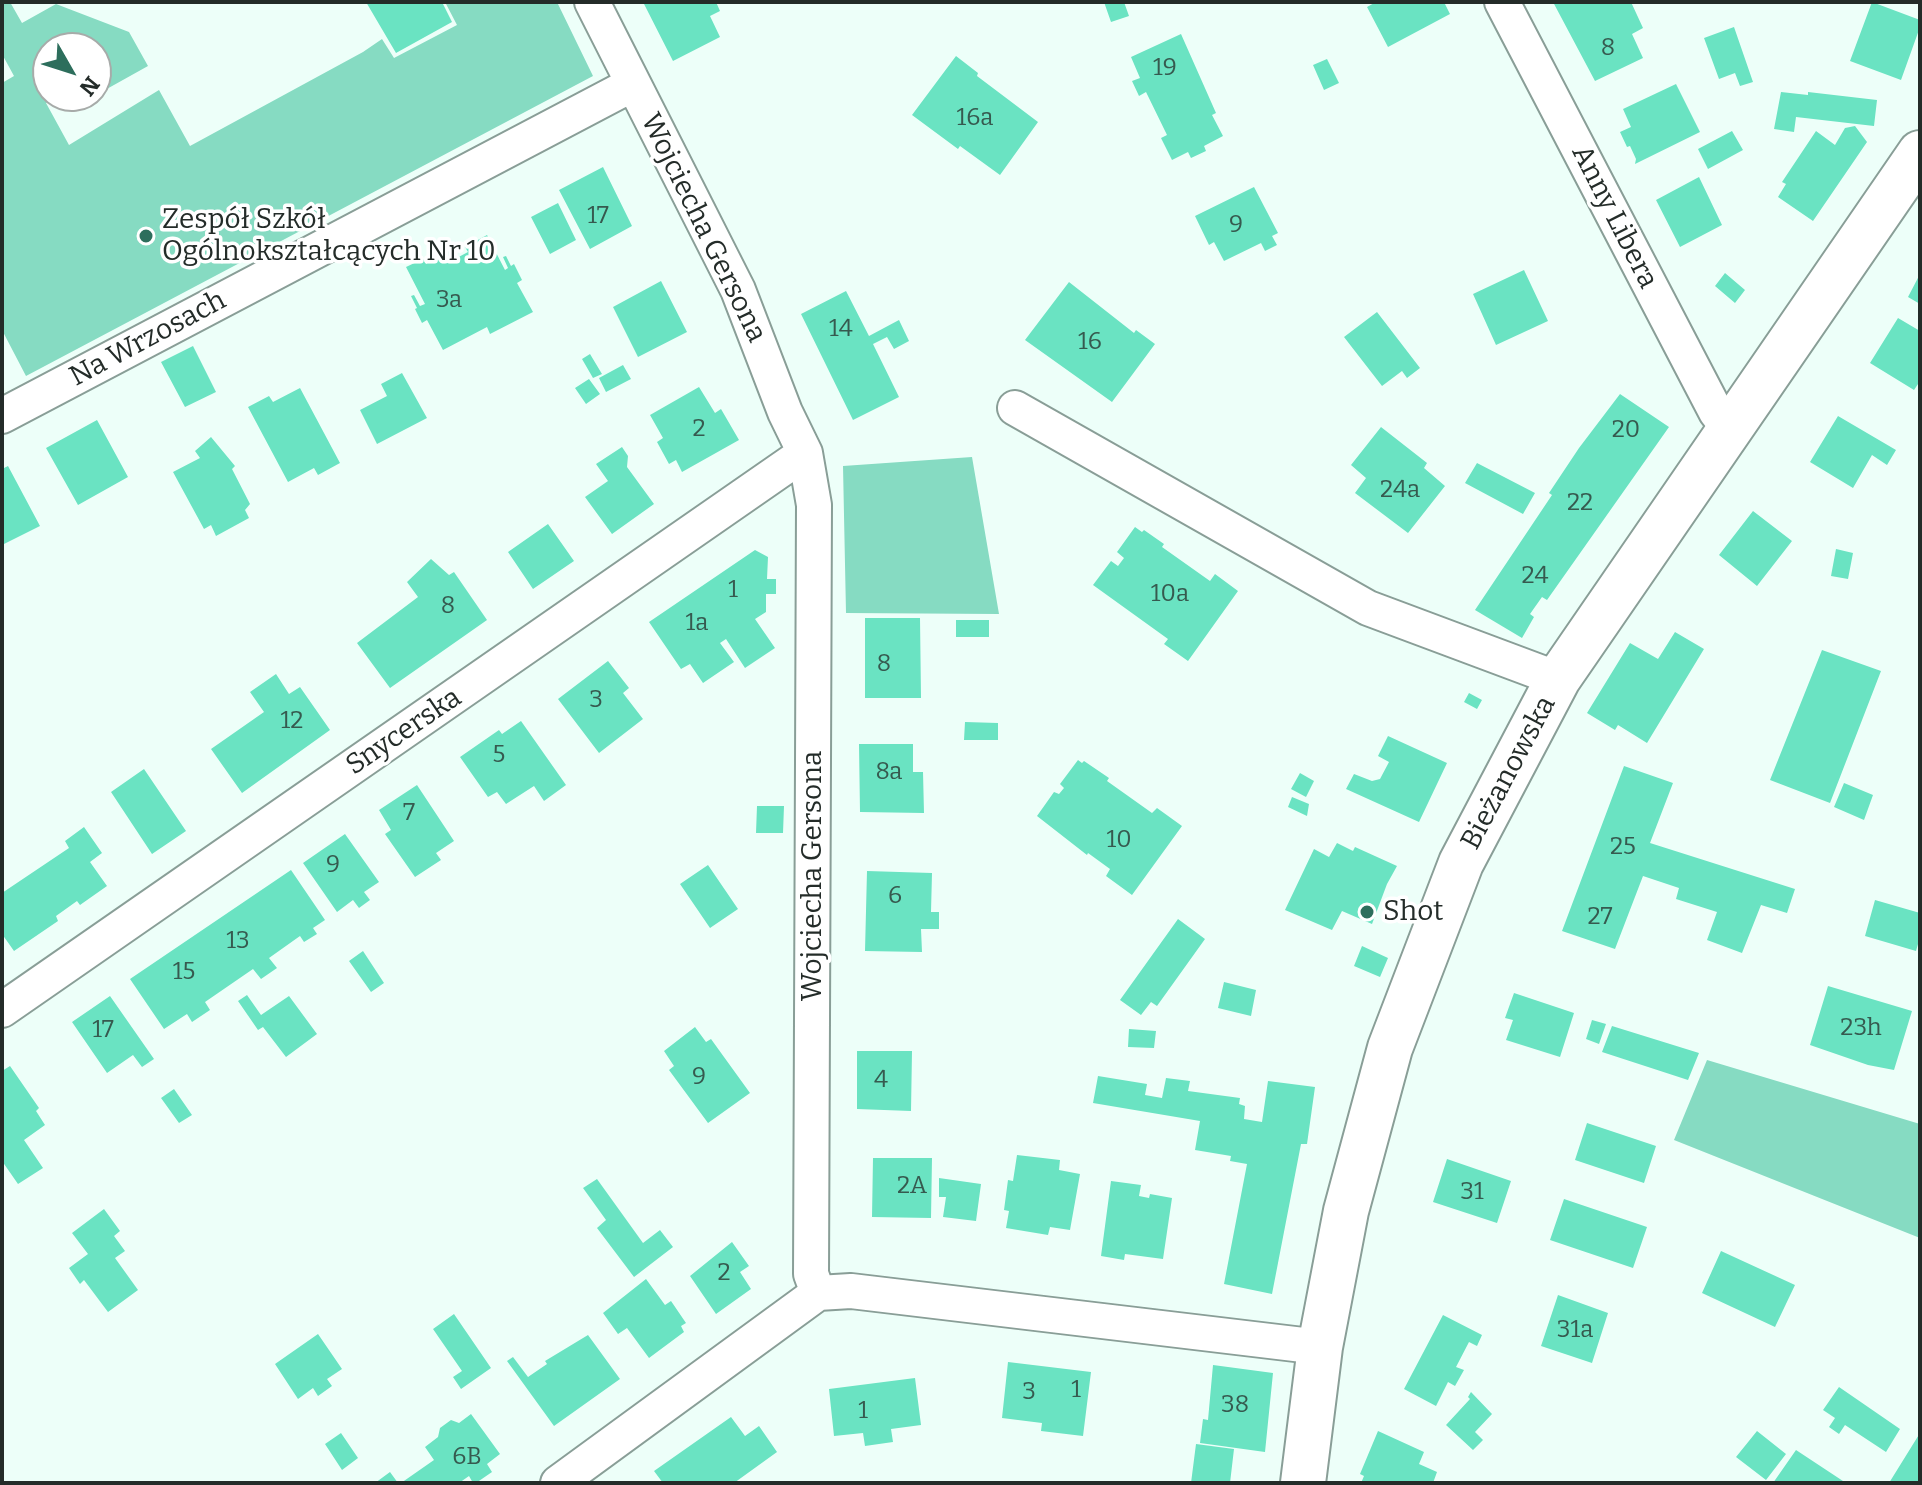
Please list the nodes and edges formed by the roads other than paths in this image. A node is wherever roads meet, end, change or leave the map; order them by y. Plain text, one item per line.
1 (592, 2) edge
2 (1502, 2) edge
3 (633, 84) junction
4 (1920, 153) edge
5 (1907, 198) edge
6 (1015, 408) dead end
7 (2, 416) edge
8 (1729, 429) junction
9 (805, 453) junction
10 (1558, 679) junction
11 (2, 1010) edge
12 (818, 1293) junction
13 (1320, 1347) junction
14 (558, 1483) edge
15 (1303, 1483) edge

1 - 3 street, Wojciecha Gersona
2 - 8 street, Anny Libera
3 - 7 street, Na Wrzosach
3 - 9 street, Wojciecha Gersona
4 - 5 street, Bieżanowska
5 - 8 street, Bieżanowska
6 - 10 street
8 - 10 street, Bieżanowska
9 - 11 street, Snycerska
9 - 12 street, Wojciecha Gersona
10 - 13 street, Bieżanowska
12 - 13 street
12 - 14 street
13 - 15 street, Bieżanowska

